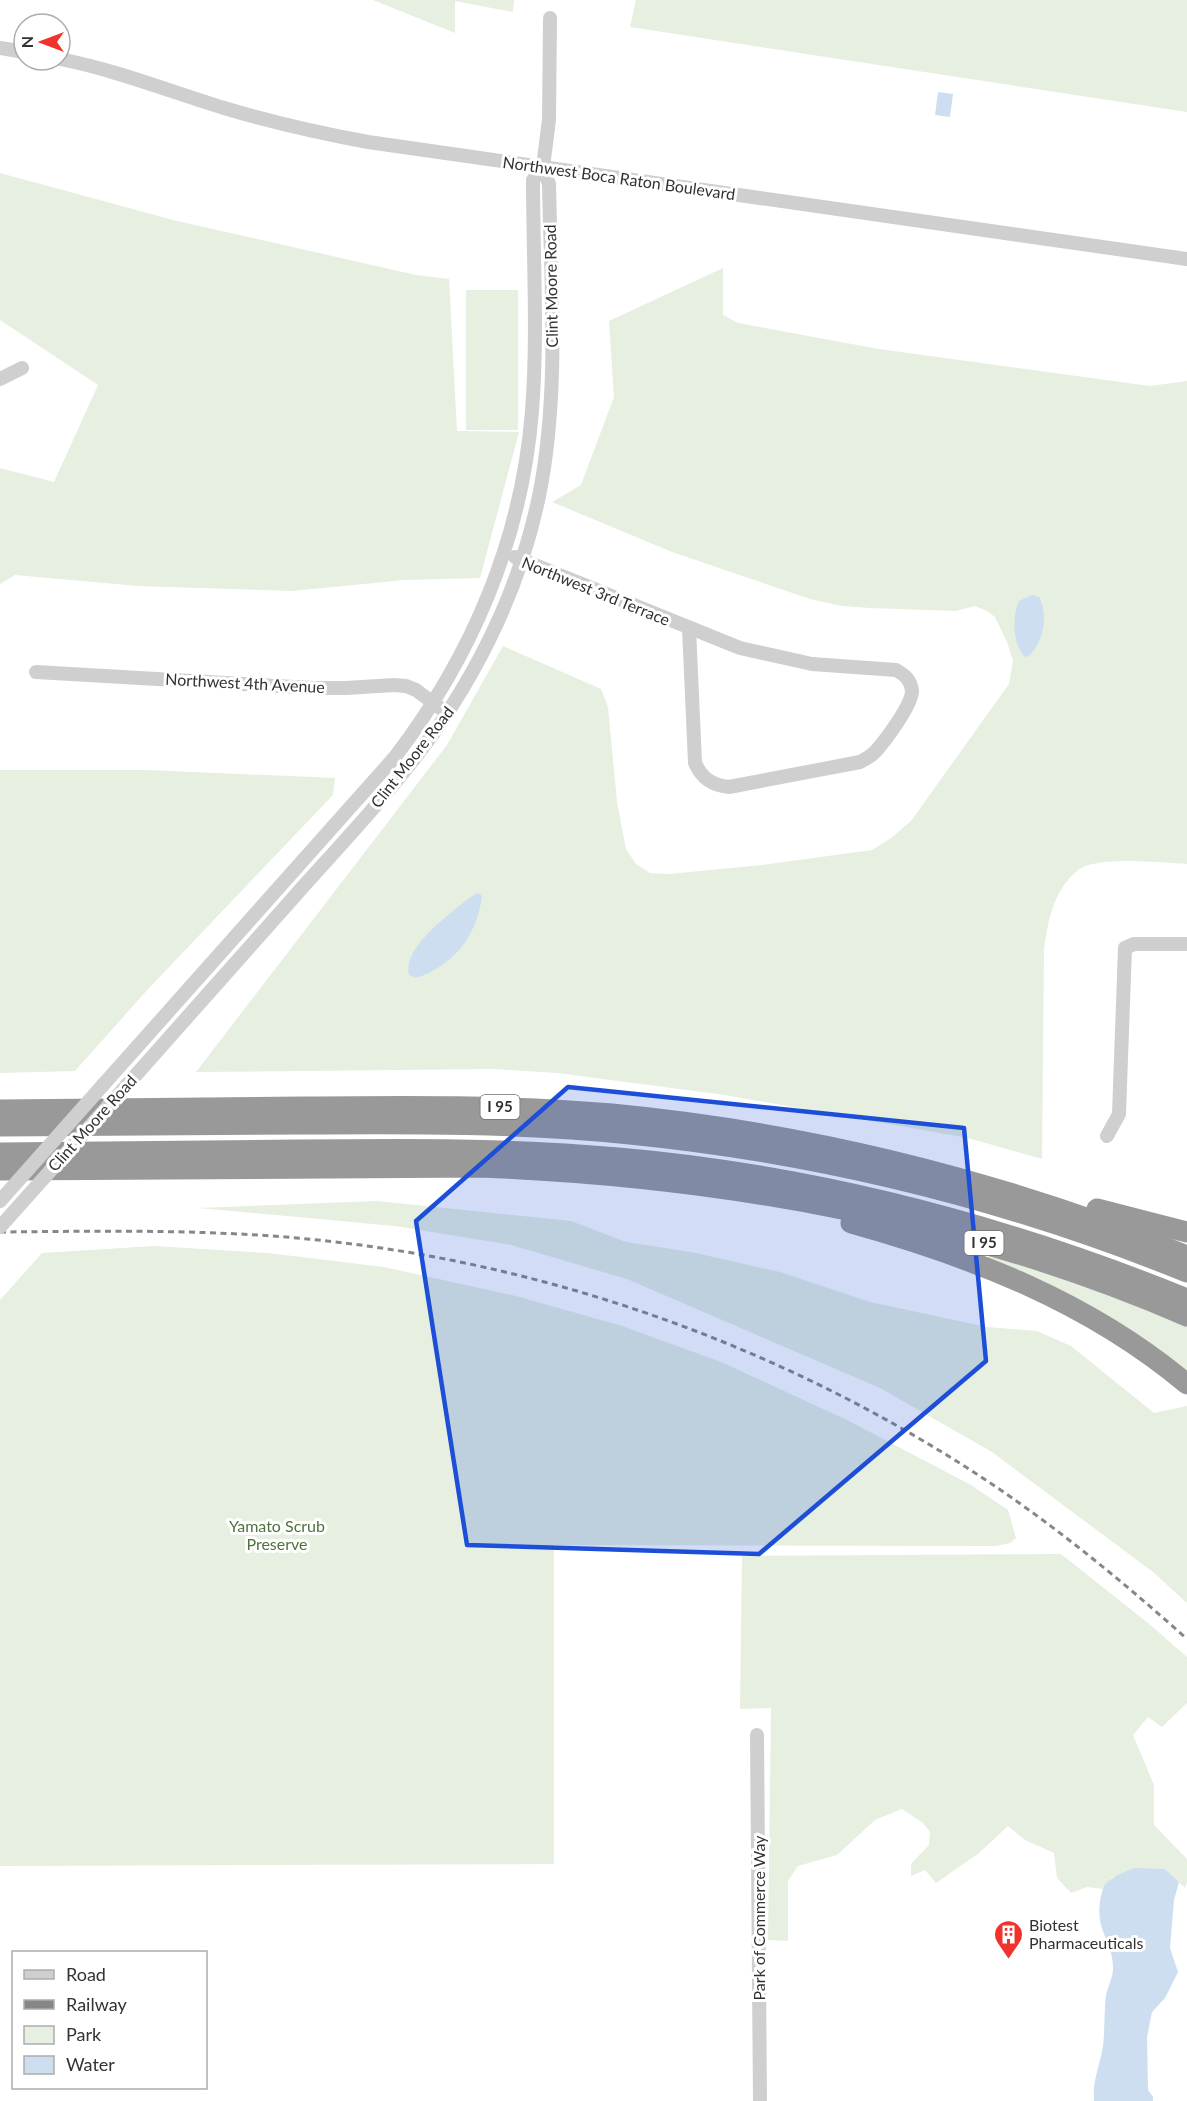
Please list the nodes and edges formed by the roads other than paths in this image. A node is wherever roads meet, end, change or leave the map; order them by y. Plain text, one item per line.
1 (550, 18) dead end
2 (72, 61) edge
3 (543, 167) junction
4 (1187, 259) edge
5 (534, 301) junction
6 (551, 301) junction
7 (22, 368) dead end
8 (0, 379) edge
9 (504, 553) junction
10 (522, 560) junction
11 (689, 628) junction
12 (36, 672) dead end
13 (433, 703) junction
14 (447, 714) junction
15 (1187, 944) edge
16 (0, 1110) edge
17 (0, 1126) edge
18 (1107, 1136) dead end
19 (0, 1153) edge
20 (0, 1170) edge
21 (993, 1186) junction
22 (774, 1197) junction
23 (0, 1200) edge
24 (0, 1227) edge
25 (1187, 1232) edge
26 (1187, 1256) edge
27 (1187, 1272) edge
28 (1187, 1299) edge
29 (1187, 1316) edge
30 (1187, 1384) edge
31 (757, 1735) dead end
32 (760, 2101) edge

1 - 3 street, Clint Moore Road
2 - 3 street, Northwest Boca Raton Boulevard
3 - 4 street, Northwest Boca Raton Boulevard
3 - 5 street, Clint Moore Road
3 - 6 street, Clint Moore Road
5 - 6 street
5 - 9 street, Clint Moore Road
6 - 10 street, Clint Moore Road
7 - 8 street
9 - 10 street, Northwest 3rd Terrace
9 - 13 street, Clint Moore Road
10 - 11 street, Northwest 3rd Terrace
10 - 14 street, Clint Moore Road
11 - 11 street, Northwest 3rd Terrace
12 - 13 street, Northwest 4th Avenue
13 - 14 street, Northwest 4th Avenue
13 - 23 street, Clint Moore Road, bridge
14 - 24 street, Clint Moore Road, bridge
15 - 18 street
16 - 21 highway, I 95
17 - 27 highway
19 - 28 highway
20 - 22 highway, I 95
21 - 25 highway
21 - 26 highway, I 95
22 - 29 highway, I 95
22 - 30 highway
31 - 32 street, Park of Commerce Way

